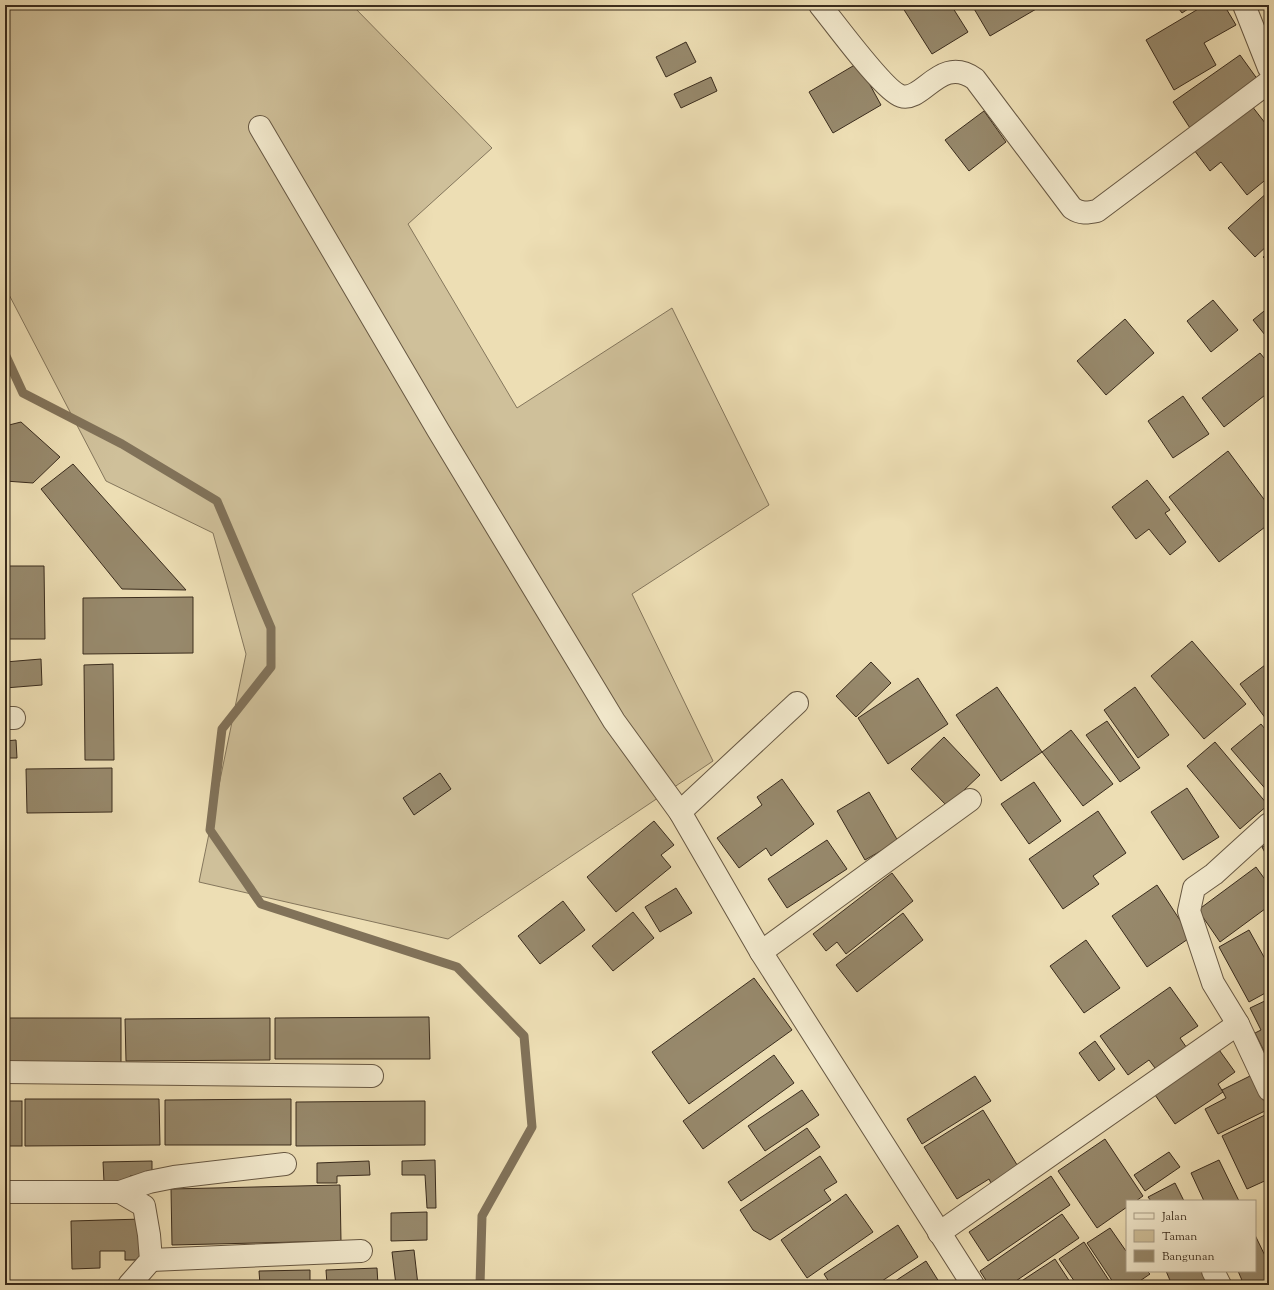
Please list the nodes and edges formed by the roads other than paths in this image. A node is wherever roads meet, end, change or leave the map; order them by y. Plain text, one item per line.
1 (820, 5) edge
2 (1244, 5) edge
3 (1269, 68) edge
4 (1269, 82) edge
5 (260, 127) dead end
6 (797, 703) dead end
7 (970, 800) dead end
8 (680, 812) junction
9 (1269, 824) edge
10 (760, 952) junction
11 (1238, 1024) junction
12 (5, 1072) edge
13 (372, 1076) dead end
14 (1269, 1090) edge
15 (285, 1164) dead end
16 (5, 1192) edge
17 (120, 1192) junction
18 (939, 1233) junction
19 (361, 1251) dead end
20 (151, 1260) junction
21 (1214, 1272) edge
22 (129, 1285) edge
23 (973, 1285) edge
24 (1220, 1285) edge

1 - 4 street
2 - 3 street
5 - 8 street
6 - 8 street
7 - 10 street
8 - 10 street
9 - 11 street
10 - 18 street
11 - 14 street
11 - 18 street
12 - 13 street
15 - 17 street
16 - 17 street
17 - 20 street
18 - 23 street
19 - 20 street
20 - 22 street
21 - 24 street

